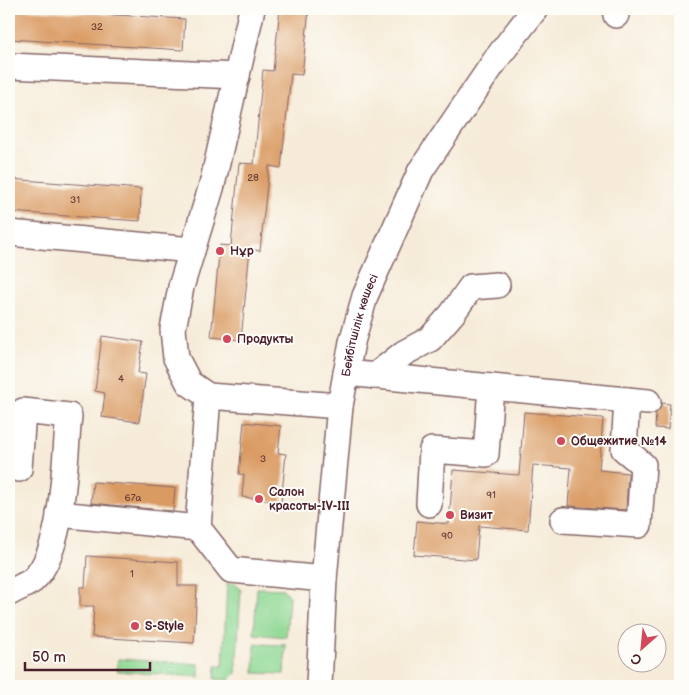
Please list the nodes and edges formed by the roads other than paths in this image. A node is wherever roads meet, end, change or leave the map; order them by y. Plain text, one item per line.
1 (252, 9) edge
2 (535, 9) edge
3 (9, 66) edge
4 (237, 76) junction
5 (9, 233) edge
6 (192, 250) junction
7 (497, 285) dead end
8 (346, 374) junction
9 (375, 376) junction
10 (491, 387) junction
11 (208, 396) junction
12 (340, 406) junction
13 (19, 468) dead end
14 (429, 504) dead end
15 (59, 514) junction
16 (563, 520) dead end
17 (198, 528) junction
18 (324, 579) junction
19 (9, 593) edge
20 (318, 686) edge

1 - 4 street
2 - 8 street, Бейбітшілік көшесі
3 - 4 street
4 - 6 street
5 - 6 street
6 - 11 street
7 - 9 street
8 - 9 street
8 - 12 street, Бейбітшілік көшесі
9 - 10 street
10 - 14 street
10 - 16 street
11 - 12 street
11 - 17 street
12 - 18 street, Бейбітшілік көшесі
13 - 15 street
15 - 17 street
15 - 19 street
17 - 18 street
18 - 20 street, Бейбітшілік көшесі

